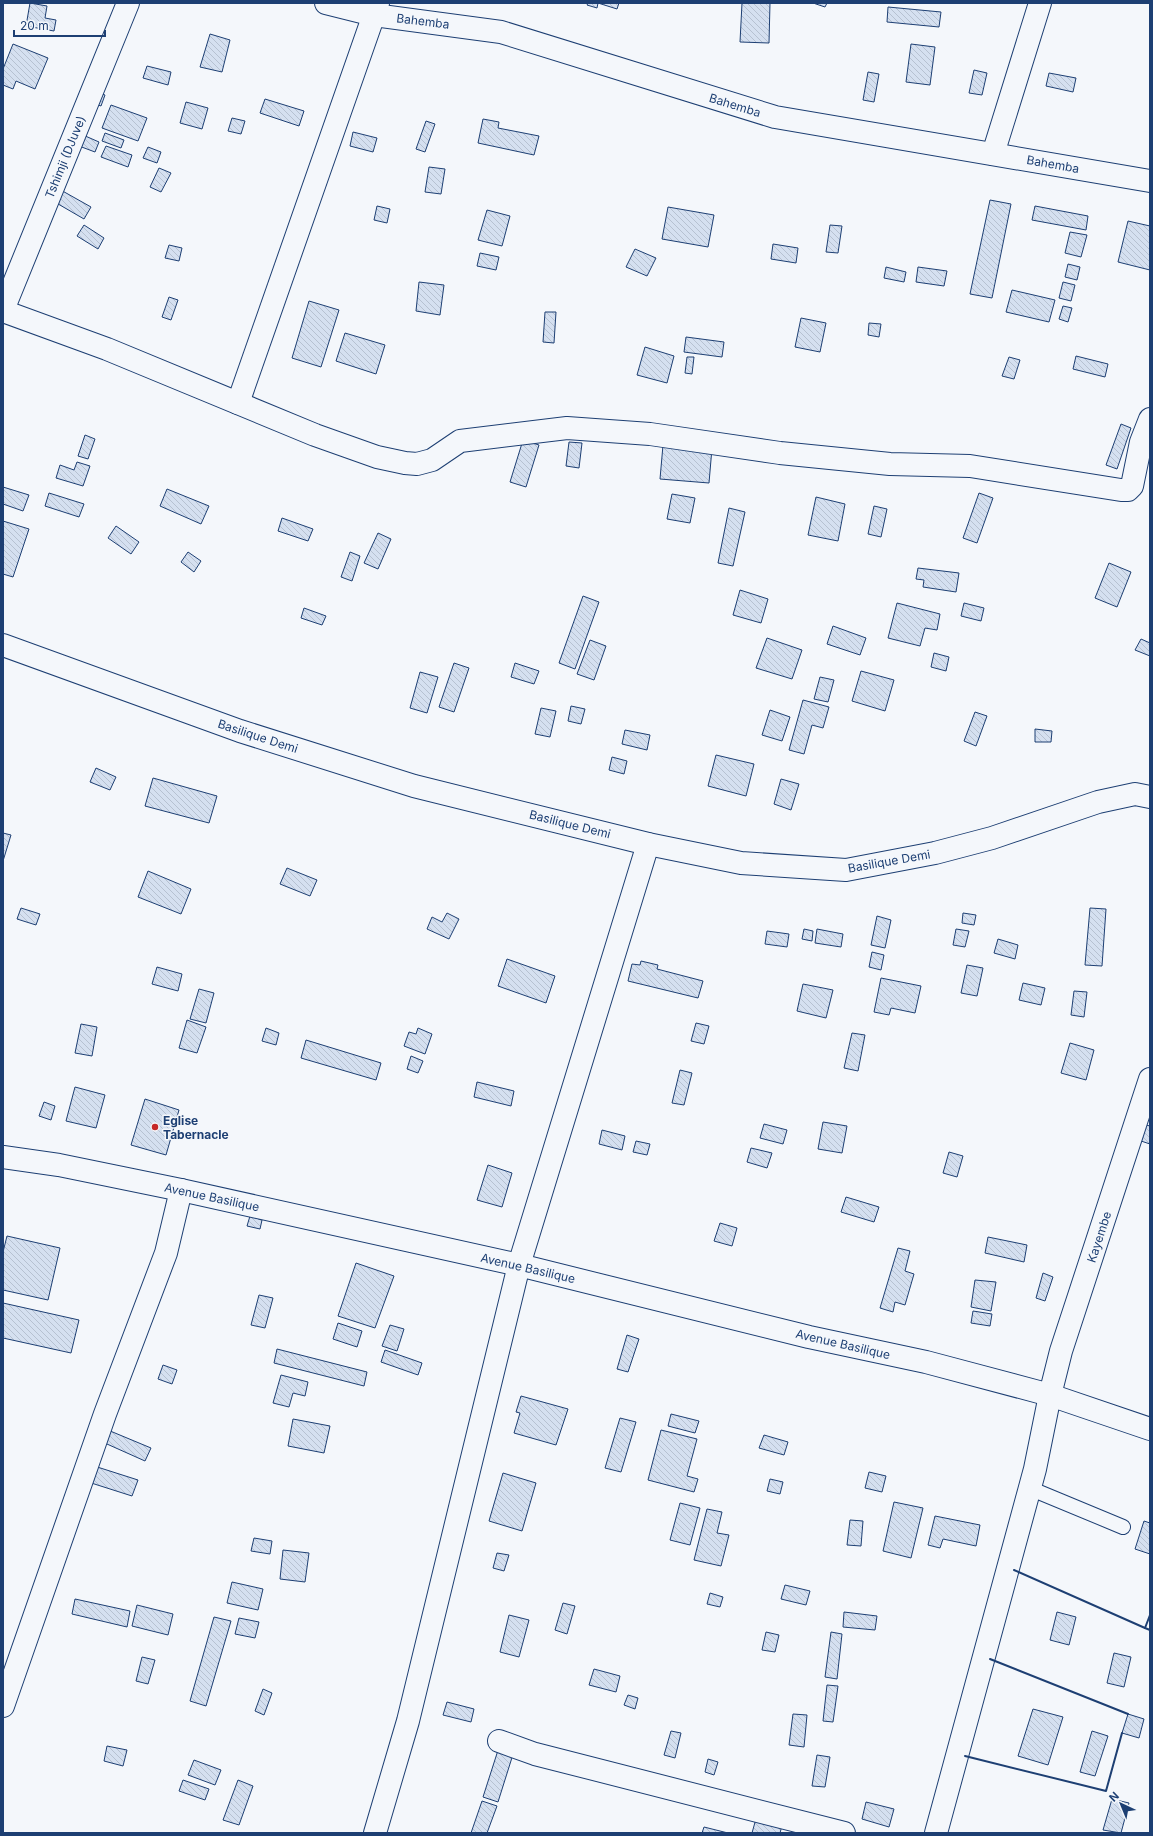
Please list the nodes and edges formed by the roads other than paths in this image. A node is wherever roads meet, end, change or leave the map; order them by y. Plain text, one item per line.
1 (128, 3) edge
2 (326, 3) edge
3 (1040, 3) edge
4 (376, 9) edge
5 (993, 154) junction
6 (1150, 181) edge
7 (3, 311) edge
8 (238, 403) junction
9 (1150, 419) edge
10 (3, 645) edge
11 (1150, 797) edge
12 (648, 844) junction
13 (1150, 1079) edge
14 (3, 1157) edge
15 (181, 1190) junction
16 (519, 1265) junction
17 (1050, 1396) junction
18 (1150, 1429) edge
19 (1029, 1488) junction
20 (1123, 1527) dead end
21 (3, 1706) edge
22 (499, 1741) dead end
23 (375, 1833) edge
24 (844, 1833) edge
25 (936, 1833) edge

1 - 7 street, Tshimji (DJuve)
2 - 4 street, Bahemba
3 - 5 street
4 - 5 street, Bahemba
4 - 8 street
5 - 6 street, Bahemba
7 - 8 street
8 - 9 street
10 - 12 street, Basilique Demi
11 - 12 street, Basilique Demi
12 - 16 street
13 - 17 street, Kayembe
14 - 15 street, Avenue Basilique
15 - 16 street, Avenue Basilique
15 - 21 street
16 - 17 street, Avenue Basilique
16 - 23 street
17 - 18 street, Avenue Basilique
17 - 19 street, Kayembe
19 - 20 lane
19 - 25 street, Kayembe
22 - 24 street

